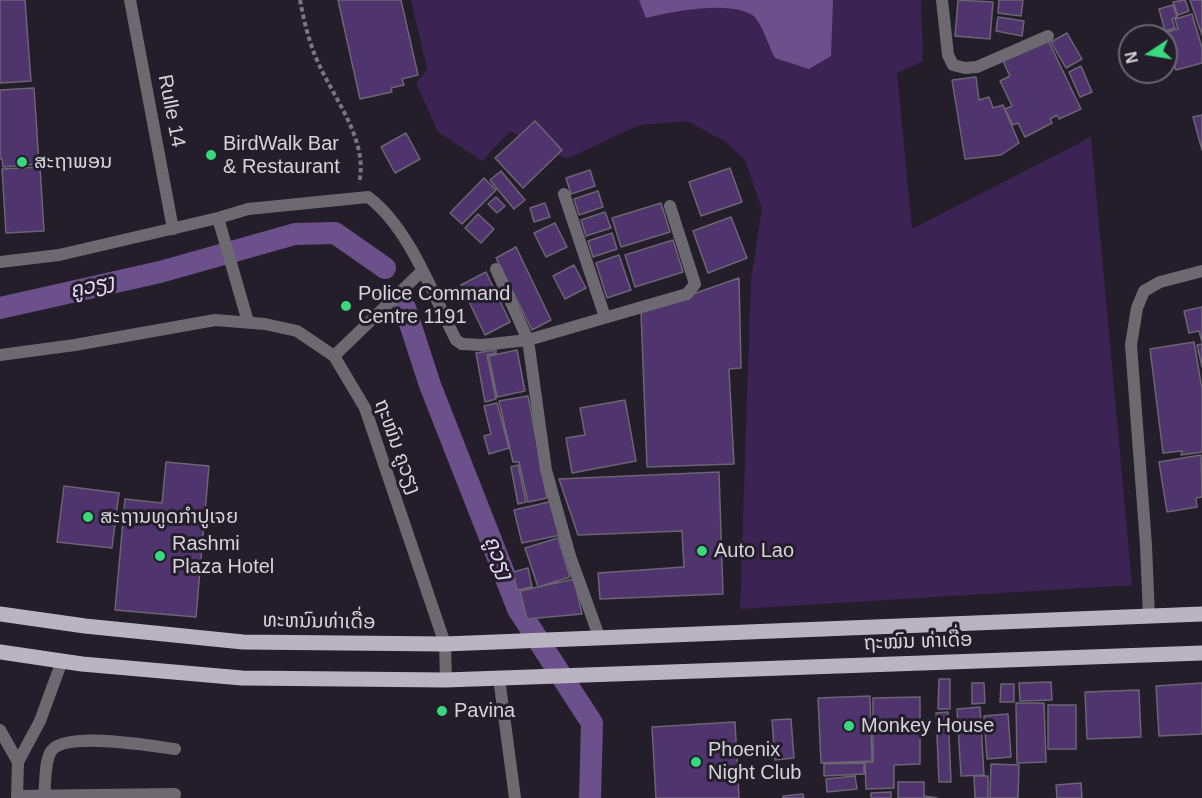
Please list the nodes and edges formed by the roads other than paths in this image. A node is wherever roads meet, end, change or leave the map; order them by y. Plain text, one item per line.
1 (130, 0) edge
2 (942, 0) edge
3 (1048, 36) dead end
4 (564, 194) dead end
5 (670, 206) dead end
6 (218, 218) junction
7 (173, 229) junction
8 (0, 262) edge
9 (496, 269) dead end
10 (1202, 271) edge
11 (421, 272) junction
12 (605, 317) junction
13 (248, 322) junction
14 (528, 340) junction
15 (0, 355) edge
16 (334, 356) junction
17 (0, 614) edge
18 (1202, 614) edge
19 (1149, 617) junction
20 (638, 637) joint
21 (600, 639) junction
22 (445, 644) junction
23 (0, 652) edge
24 (1202, 653) edge
25 (62, 661) junction
26 (499, 678) junction
27 (446, 680) junction
28 (0, 730) edge
29 (176, 749) dead end
30 (18, 762) junction
31 (44, 795) junction
32 (17, 797) edge
33 (174, 798) edge
34 (515, 798) edge

1 - 7 street, Rulle 14
2 - 3 street
4 - 12 street
5 - 12 street
6 - 7 street
6 - 11 street
6 - 13 street
7 - 8 street
9 - 14 street
10 - 19 street
11 - 14 street
11 - 16 street
12 - 14 street
13 - 15 street, ຖະໜົນ ຄູວຽງ
13 - 16 street, ຖະໜົນ ຄູວຽງ
14 - 21 street
16 - 22 street, ຖະໜົນ ຄູວຽງ
17 - 22 main road, ທະຫນົນທ່າເດື່ອ
18 - 19 main road, ຖະໝົນ ທ່າເດື່ອ
19 - 20 main road, ຖະໝົນ ທ່າເດື່ອ
20 - 21 main road, ທະຫນົນທ່າເດື່ອ
21 - 22 main road, ທະຫນົນທ່າເດື່ອ
22 - 27 street, ຖະໜົນ ຄູວຽງ
23 - 25 main road
24 - 26 main road, ຖະໝົນ ທ່າເດື່ອ
25 - 27 main road
25 - 30 street
26 - 27 main road
26 - 34 street
28 - 30 street
29 - 31 street
30 - 32 street
31 - 32 street
31 - 33 street

